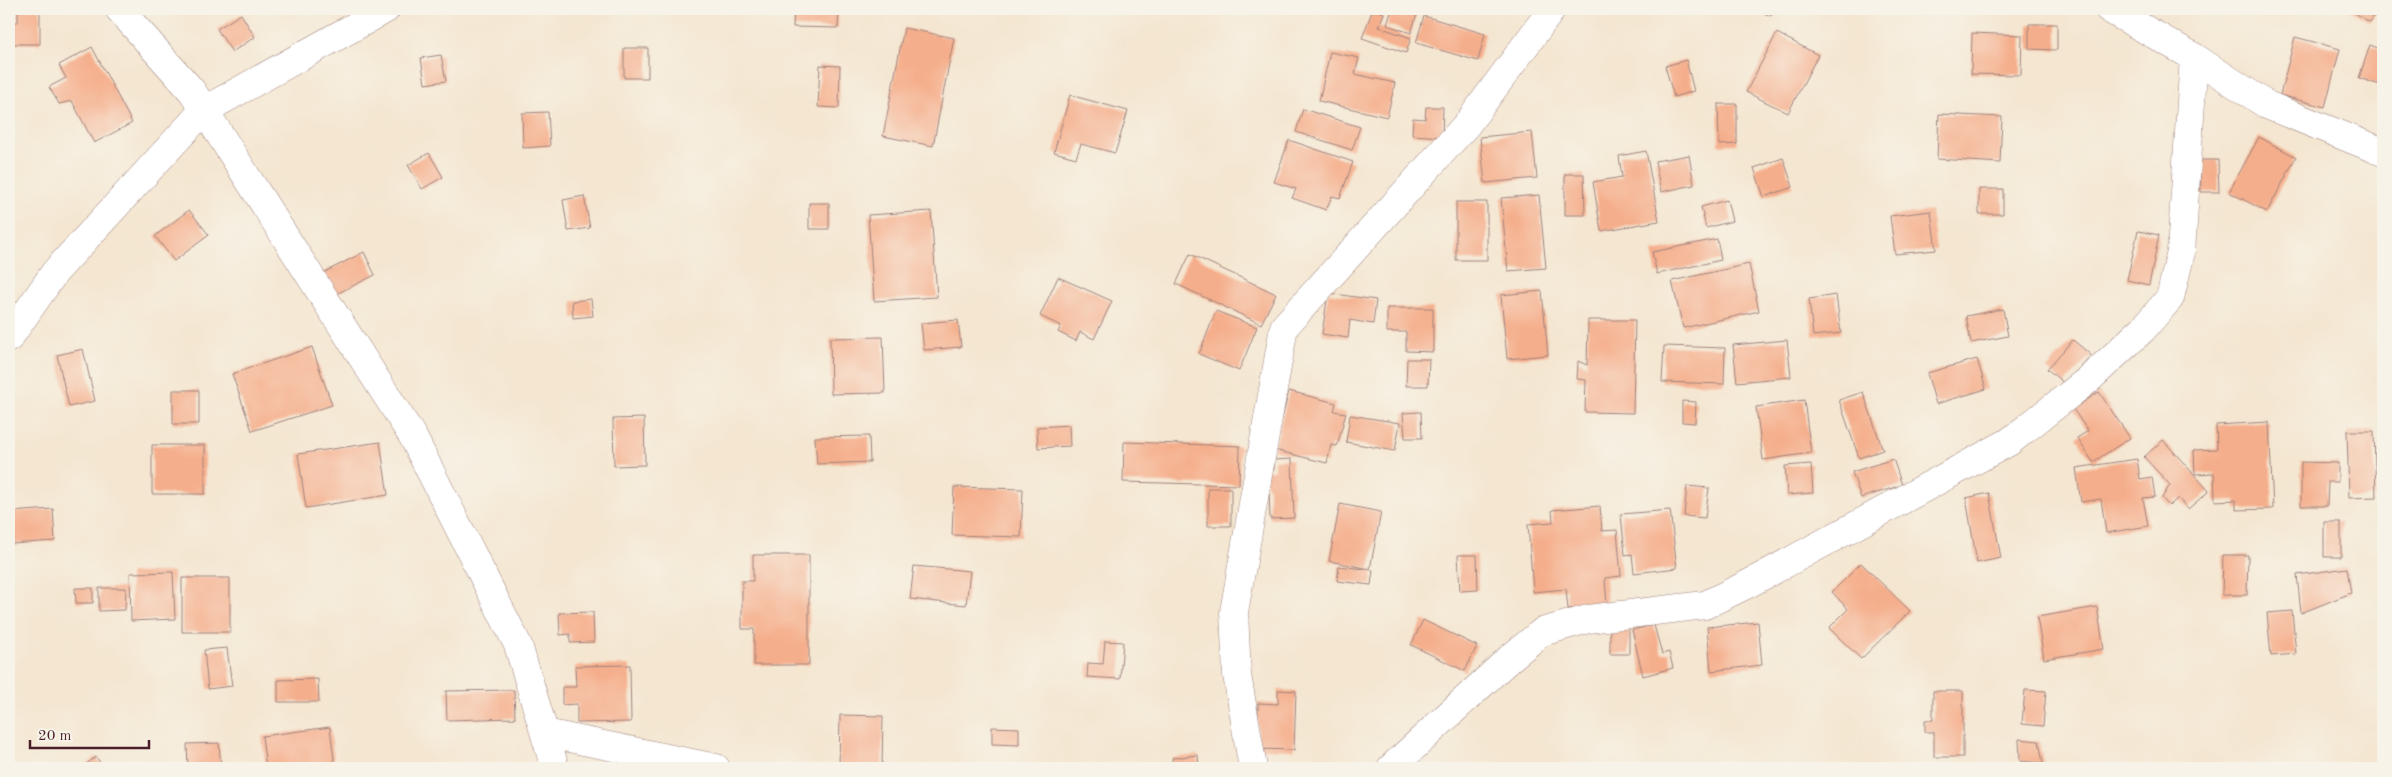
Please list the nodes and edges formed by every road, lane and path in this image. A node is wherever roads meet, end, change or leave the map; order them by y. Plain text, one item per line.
1 (119, 9) edge
2 (386, 9) edge
3 (1550, 9) edge
4 (2110, 9) edge
5 (2194, 57) junction
6 (204, 111) junction
7 (2383, 152) edge
8 (9, 338) edge
9 (545, 733) junction
10 (555, 768) edge
11 (716, 768) edge
12 (1253, 768) edge
13 (1391, 768) edge

1 - 6 street
2 - 6 street
3 - 12 street
4 - 5 street
5 - 7 street
5 - 13 street
6 - 8 street
6 - 9 street
9 - 10 street
9 - 11 street

